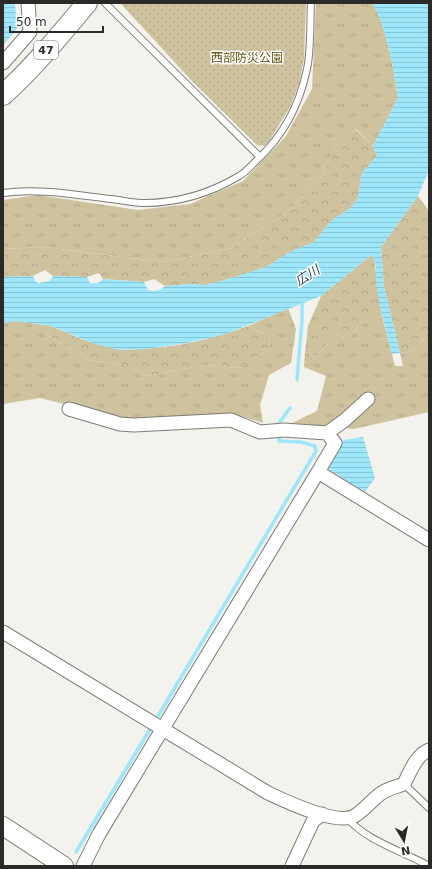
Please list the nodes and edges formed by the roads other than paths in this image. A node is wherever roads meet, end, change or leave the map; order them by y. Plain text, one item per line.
1 (28, 3) edge
2 (87, 3) edge
3 (105, 3) edge
4 (311, 3) edge
5 (3, 63) edge
6 (3, 95) edge
7 (260, 157) junction
8 (3, 193) edge
9 (368, 399) dead end
10 (69, 409) dead end
11 (327, 433) junction
12 (318, 472) junction
13 (429, 540) edge
14 (3, 632) edge
15 (162, 728) junction
16 (429, 750) edge
17 (404, 784) junction
18 (429, 808) edge
19 (322, 814) junction
20 (347, 818) junction
21 (3, 826) edge
22 (64, 866) edge
23 (83, 866) edge
24 (292, 866) edge
25 (429, 866) edge

1 - 5 street
2 - 6 main road, 47
3 - 7 lane
4 - 7 lane
7 - 8 lane
9 - 11 street
10 - 11 street
11 - 12 street
12 - 13 street
12 - 15 street
14 - 15 street
15 - 19 street
15 - 23 street
16 - 17 street
17 - 18 lane
17 - 20 street
19 - 20 street
19 - 24 street
20 - 25 lane
21 - 22 main road

